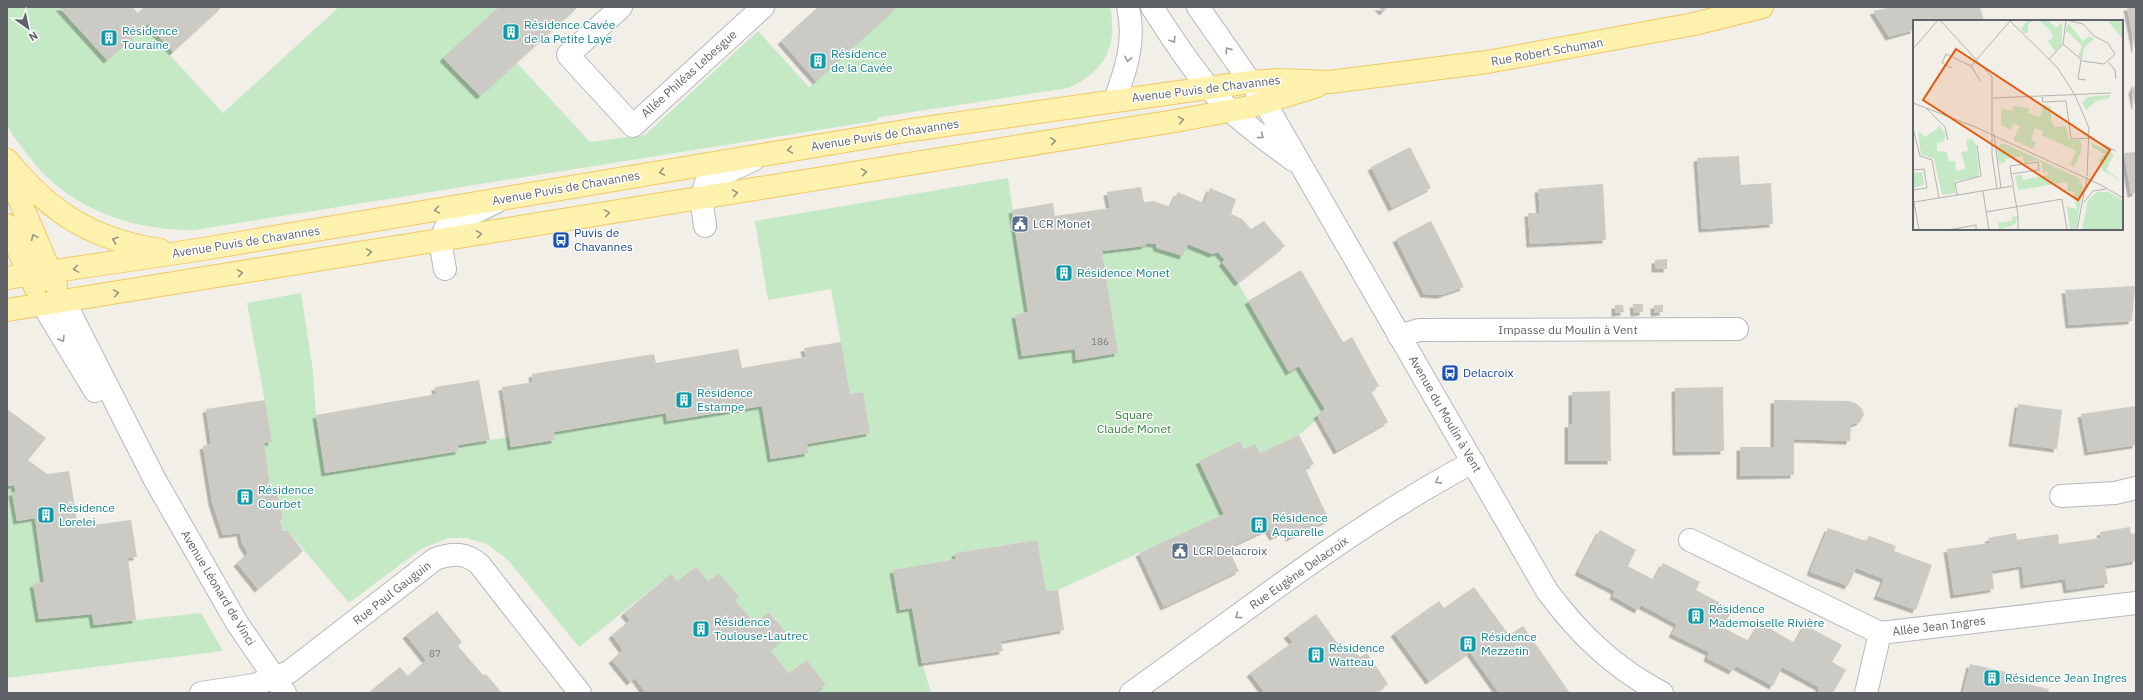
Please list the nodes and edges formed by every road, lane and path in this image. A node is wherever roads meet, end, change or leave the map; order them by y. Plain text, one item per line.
1 (621, 7) edge
2 (763, 7) edge
3 (1128, 7) edge
4 (1152, 7) edge
5 (1198, 7) edge
6 (1762, 7) edge
7 (1250, 82) junction
8 (1330, 82) junction
9 (1208, 87) junction
10 (1115, 100) junction
11 (1265, 103) junction
12 (1231, 112) junction
13 (763, 155) junction
14 (7, 160) edge
15 (1298, 164) junction
16 (7, 171) edge
17 (702, 198) junction
18 (502, 199) junction
19 (7, 225) edge
20 (705, 226) dead end
21 (440, 241) junction
22 (181, 253) junction
23 (445, 269) dead end
24 (40, 274) junction
25 (7, 278) edge
26 (53, 303) junction
27 (7, 310) edge
28 (1737, 329) dead end
29 (1399, 336) junction
30 (1473, 462) junction
31 (2136, 488) edge
32 (2061, 496) dead end
33 (1690, 540) dead end
34 (2136, 603) edge
35 (1880, 633) junction
36 (279, 686) edge
37 (201, 693) edge
38 (580, 693) edge
39 (1131, 693) edge
40 (1662, 693) edge
41 (1866, 693) edge

1 - 2 street, Allée Philéas Lebesgue
3 -> 10 street
4 -> 9 street
7 -> 5 street, Avenue du Moulin à Vent
6 - 8 main road, Rue Robert Schuman
7 - 8 main road, Avenue Puvis de Chavannes
7 - 9 main road, Avenue Puvis de Chavannes
7 - 11 street, Avenue du Moulin à Vent
8 - 11 main road, Avenue Puvis de Chavannes
9 - 10 main road, Avenue Puvis de Chavannes
9 - 12 street
10 -> 13 main road, Avenue Puvis de Chavannes
11 - 12 main road, Avenue Puvis de Chavannes
11 - 15 street, Avenue du Moulin à Vent
12 -> 15 street
17 -> 12 main road, Avenue Puvis de Chavannes
13 - 17 street
13 -> 18 main road, Avenue Puvis de Chavannes
22 -> 14 main road
15 - 29 street, Avenue du Moulin à Vent
24 -> 16 main road
17 - 20 street
21 -> 17 main road, Avenue Puvis de Chavannes
18 - 21 street
18 -> 22 main road, Avenue Puvis de Chavannes
19 - 24 main road
21 - 23 street
26 -> 21 main road, Avenue Puvis de Chavannes
22 -> 24 main road, Avenue Puvis de Chavannes
24 - 25 main road, Avenue Puvis de Chavannes
24 - 26 main road
26 - 27 main road, Avenue Puvis de Chavannes
26 - 36 street, Avenue Léonard de Vinci
28 - 29 street, Impasse du Moulin à Vent
29 - 30 street, Avenue du Moulin à Vent
30 -> 39 street, Rue Eugène Delacroix
30 - 40 street, Avenue du Moulin à Vent
31 - 32 street
33 - 35 street, Allée Jean Ingres
34 - 35 street, Allée Jean Ingres
35 - 41 street
36 - 37 street, Rue Paul Gauguin
36 - 38 street, Rue Paul Gauguin

